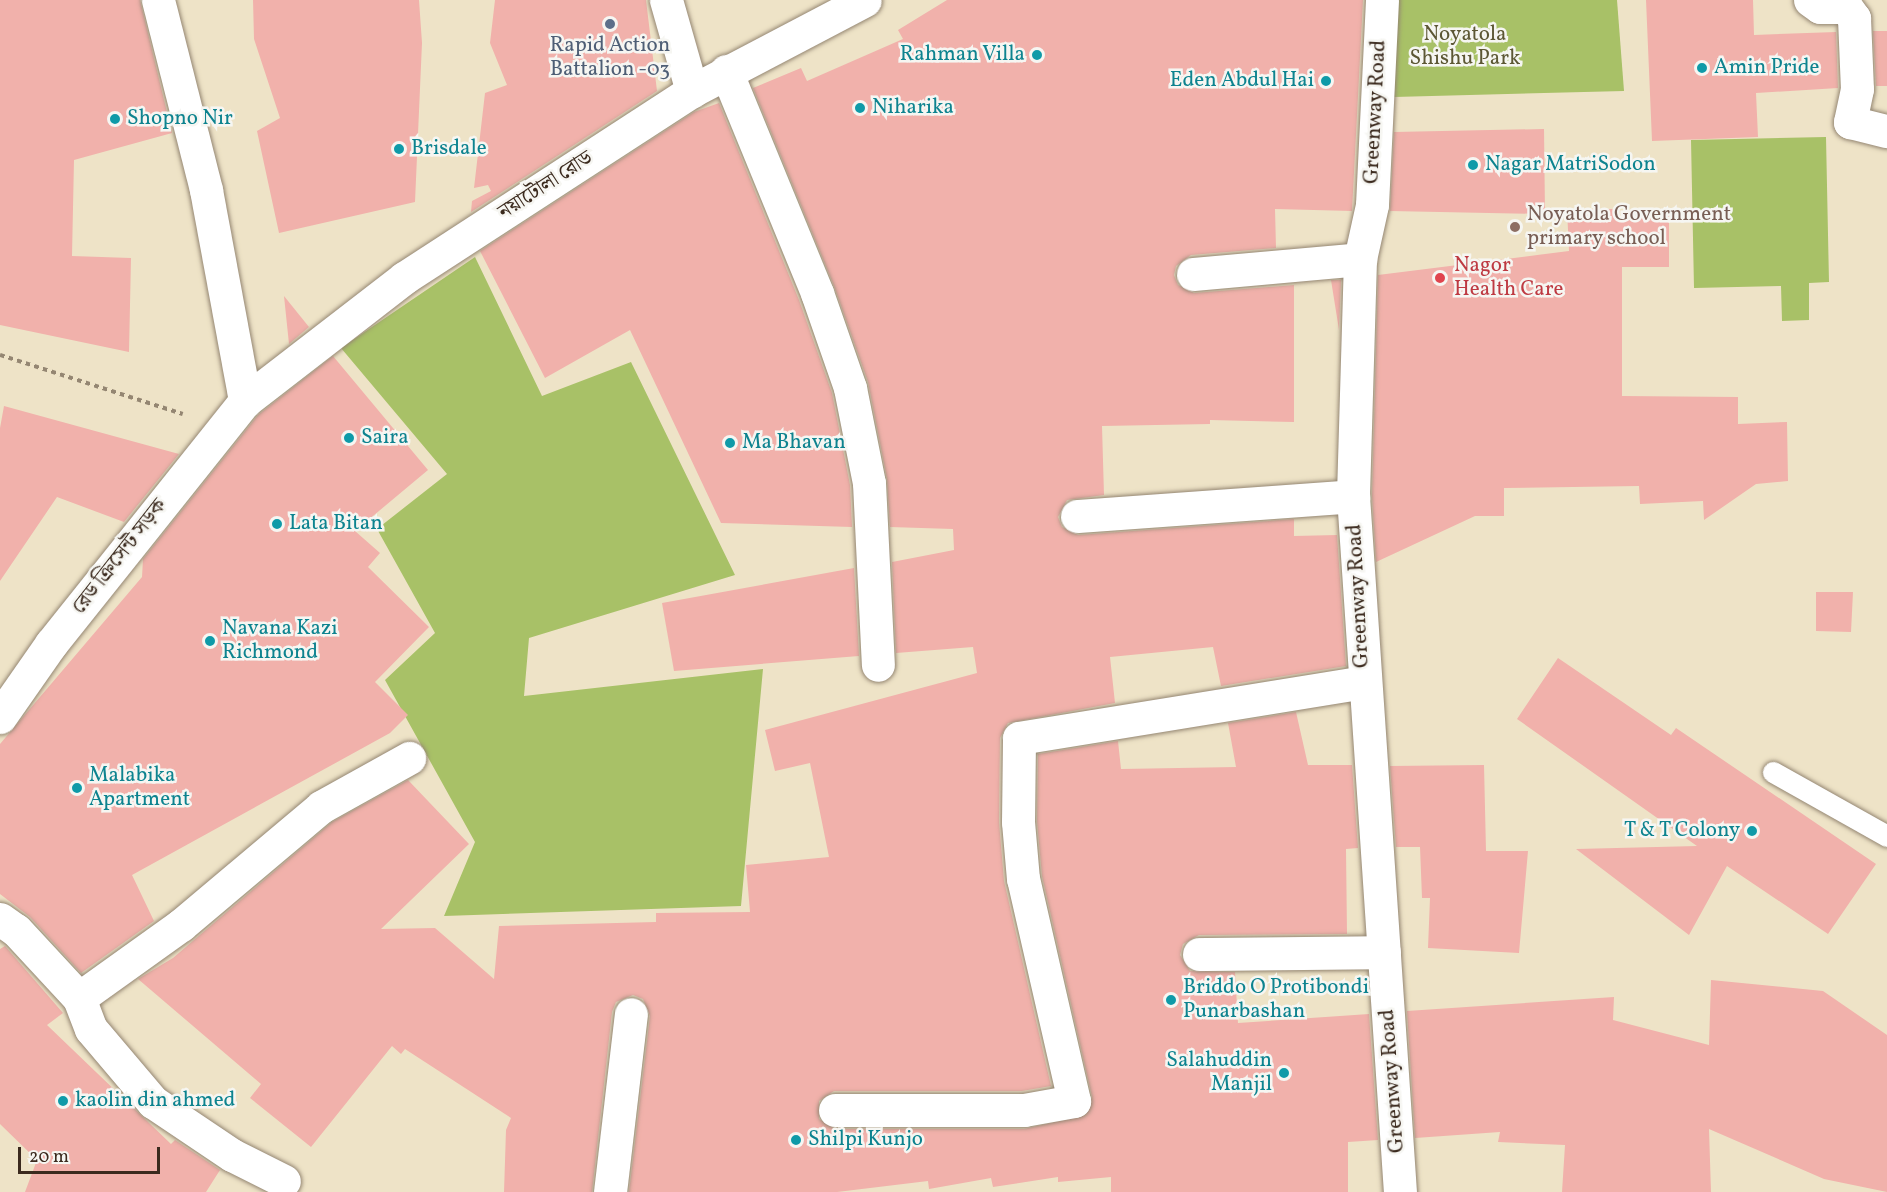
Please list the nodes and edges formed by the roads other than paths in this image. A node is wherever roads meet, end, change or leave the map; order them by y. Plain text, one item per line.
1 (158, 0) edge
2 (666, 0) edge
3 (865, 0) edge
4 (1382, 0) edge
5 (1810, 0) edge
6 (726, 71) junction
7 (692, 91) junction
8 (1887, 131) edge
9 (1360, 259) junction
10 (1192, 274) dead end
11 (245, 401) junction
12 (1353, 496) junction
13 (1077, 516) dead end
14 (878, 665) dead end
15 (1363, 682) junction
16 (0, 717) edge
17 (409, 758) dead end
18 (1773, 772) dead end
19 (1887, 836) edge
20 (0, 920) edge
21 (1384, 952) junction
22 (1199, 954) dead end
23 (79, 998) junction
24 (631, 1014) dead end
25 (835, 1110) dead end
26 (284, 1181) dead end
27 (610, 1192) edge
28 (1400, 1192) edge

1 - 11 street
2 - 7 street
3 - 6 street, নয়াটোলা রোড
4 - 9 street, Greenway Road
5 - 8 street
6 - 7 street, নয়াটোলা রোড
6 - 14 street
7 - 11 street, নয়াটোলা রোড
9 - 10 street
9 - 12 street, Greenway Road
11 - 16 street, রেড ক্রিসেন্ট সড়ক
12 - 13 street
12 - 15 street, Greenway Road
15 - 21 street, Greenway Road
15 - 25 street
17 - 23 street
18 - 19 lane
20 - 23 street
21 - 22 street
21 - 28 street, Greenway Road
23 - 26 street
24 - 27 street

